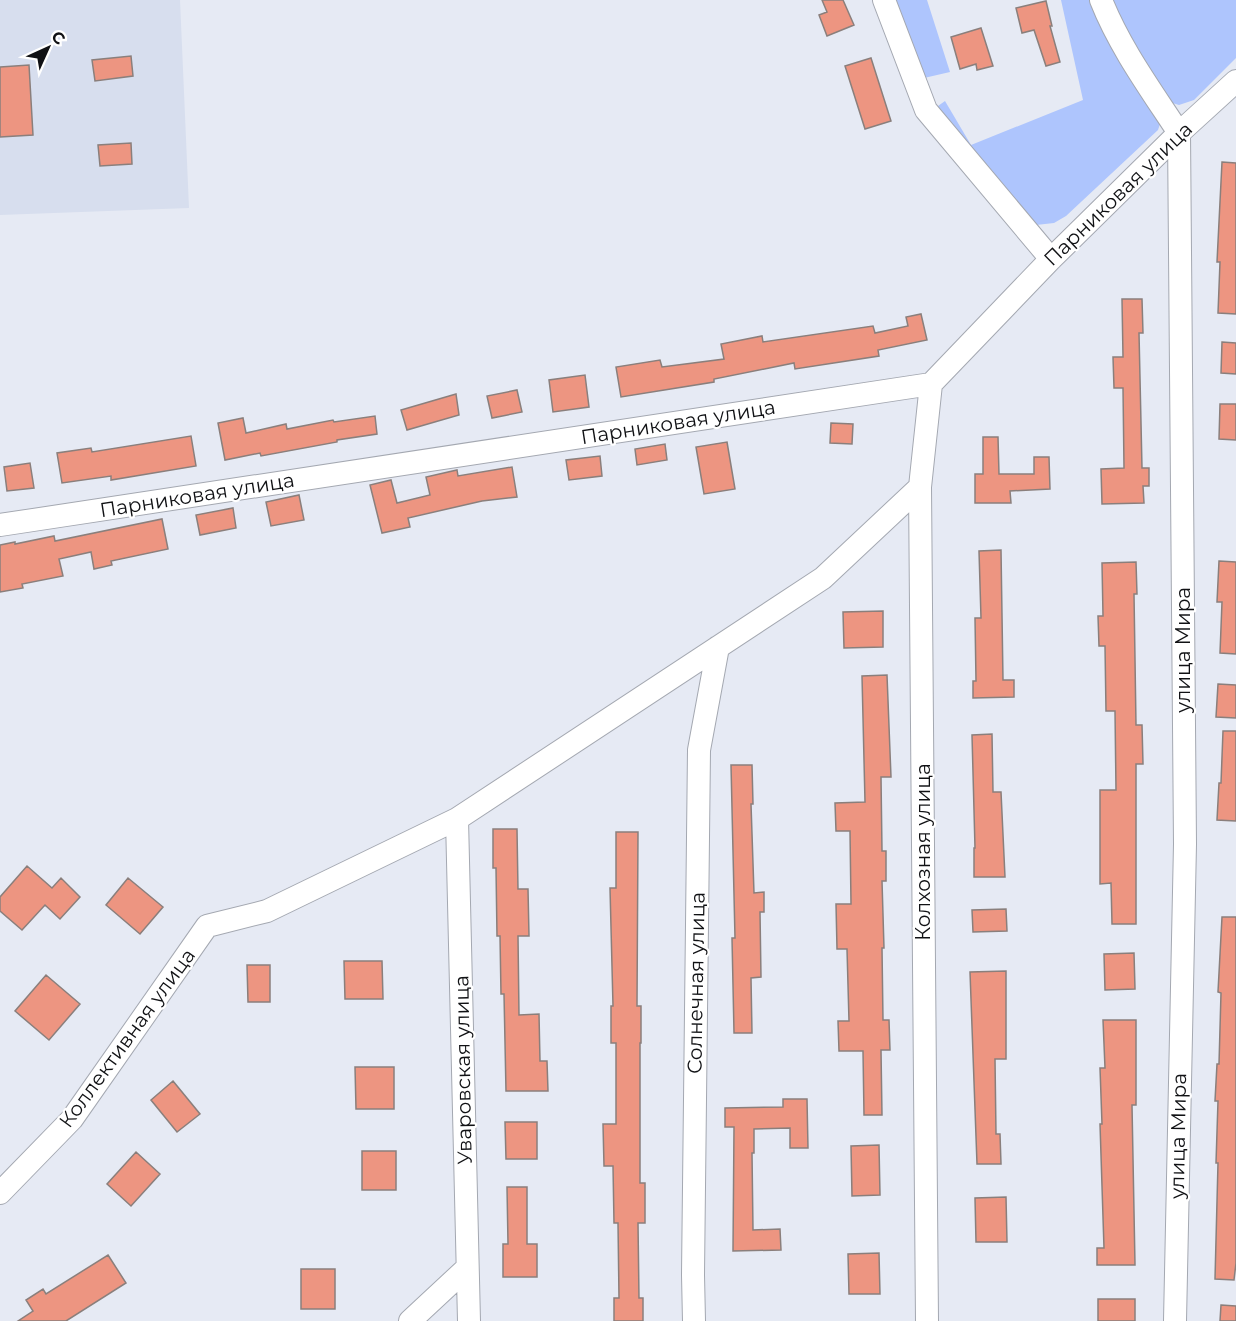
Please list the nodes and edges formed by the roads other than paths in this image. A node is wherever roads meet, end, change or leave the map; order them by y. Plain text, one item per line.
1 (884, 0) edge
2 (1101, 0) edge
3 (1236, 81) edge
4 (1179, 133) junction
5 (1051, 260) junction
6 (931, 384) junction
7 (920, 487) junction
8 (0, 525) edge
9 (718, 647) junction
10 (457, 819) junction
11 (0, 1193) edge
12 (467, 1268) junction
13 (410, 1321) edge
14 (469, 1321) edge
15 (694, 1321) edge
16 (927, 1321) edge
17 (1174, 1321) edge

1 - 5 street
2 - 4 street
3 - 4 street, Парниковая улица
4 - 5 street, Парниковая улица
4 - 17 street, улица Мира
5 - 6 street, Парниковая улица
6 - 7 street, Колхозная улица
6 - 8 street, Парниковая улица
7 - 9 street, Коллективная улица
7 - 16 street, Колхозная улица
9 - 10 street, Коллективная улица
9 - 15 street, Солнечная улица
10 - 11 street, Коллективная улица
10 - 12 street, Уваровская улица
12 - 13 street
12 - 14 street, Уваровская улица

